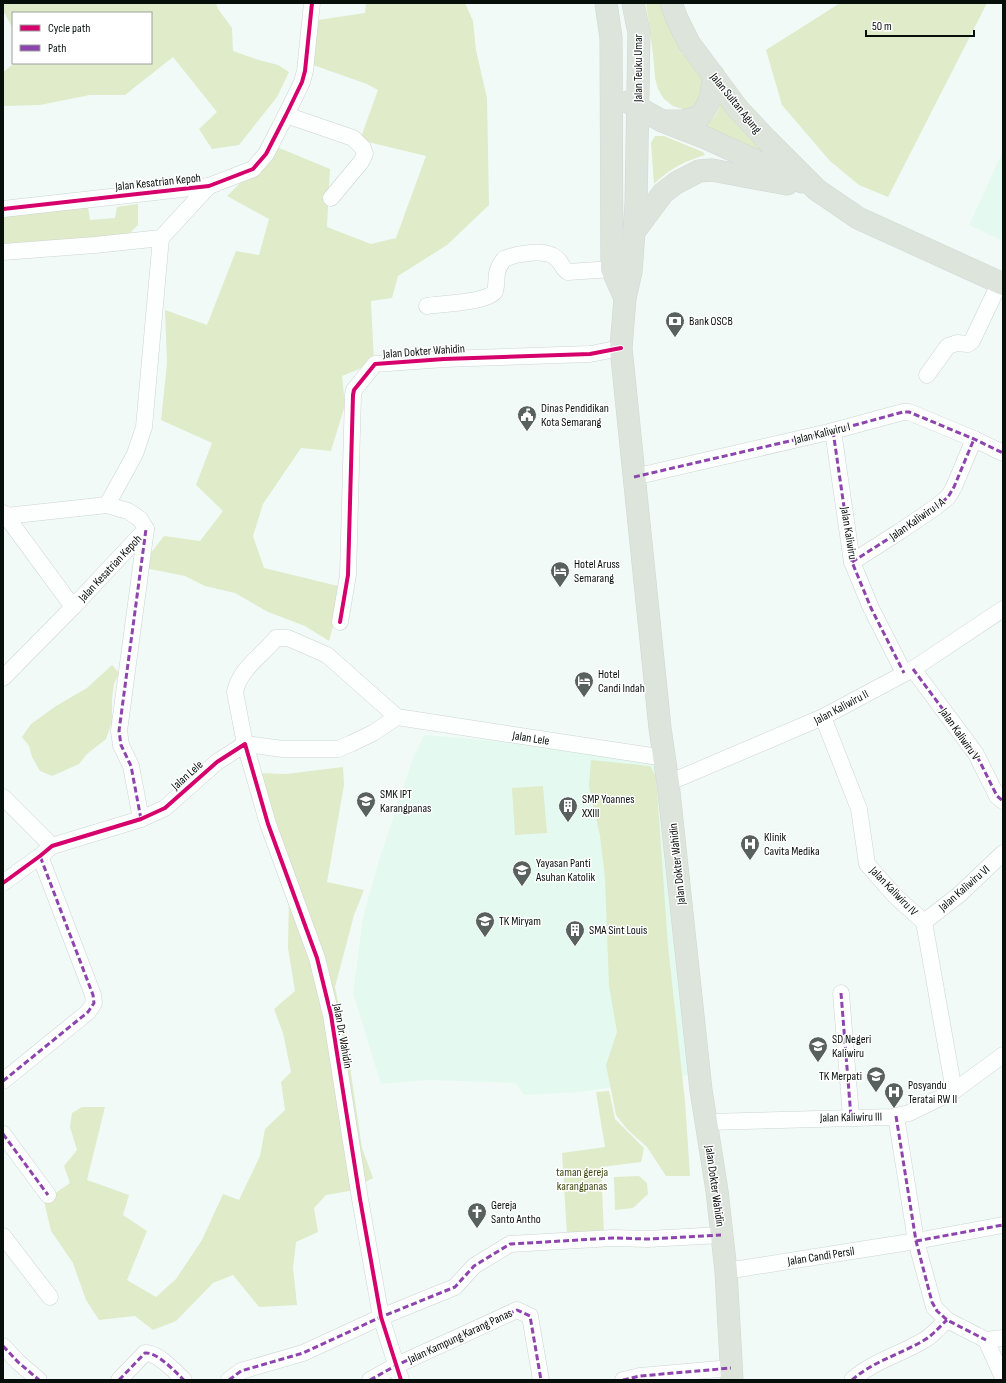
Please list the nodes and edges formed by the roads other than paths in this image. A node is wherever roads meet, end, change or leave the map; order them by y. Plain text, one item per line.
1 (312, 3) edge
2 (606, 3) edge
3 (633, 3) edge
4 (671, 3) edge
5 (713, 75) junction
6 (611, 92) junction
7 (638, 109) junction
8 (286, 115) junction
9 (662, 121) junction
10 (209, 186) junction
11 (817, 190) junction
12 (332, 198) dead end
13 (3, 209) edge
14 (634, 232) junction
15 (161, 238) junction
16 (3, 252) edge
17 (612, 269) junction
18 (1001, 283) edge
19 (625, 298) junction
20 (427, 306) dead end
21 (620, 348) junction
22 (927, 375) dead end
23 (833, 431) junction
24 (974, 439) junction
25 (1003, 453) edge
26 (634, 477) junction
27 (107, 505) junction
28 (4, 516) edge
29 (146, 529) junction
30 (852, 562) junction
31 (73, 607) junction
32 (1003, 609) edge
33 (340, 622) dead end
34 (908, 671) junction
35 (3, 678) edge
36 (397, 717) junction
37 (823, 717) junction
38 (245, 744) junction
39 (664, 758) junction
40 (668, 783) junction
41 (3, 798) edge
42 (1003, 801) edge
43 (141, 819) junction
44 (46, 851) junction
45 (1003, 853) edge
46 (3, 883) edge
47 (924, 922) junction
48 (842, 993) dead end
49 (1003, 1056) edge
50 (3, 1081) edge
51 (954, 1091) junction
52 (896, 1116) junction
53 (851, 1117) junction
54 (706, 1122) junction
55 (3, 1134) edge
56 (48, 1195) dead end
57 (1003, 1225) edge
58 (722, 1235) junction
59 (3, 1236) edge
60 (916, 1241) junction
61 (726, 1271) junction
62 (50, 1297) dead end
63 (381, 1317) junction
64 (947, 1320) junction
65 (1003, 1338) edge
66 (986, 1340) junction
67 (3, 1346) edge
68 (399, 1373) edge
69 (732, 1374) edge
70 (1003, 1378) edge
71 (39, 1380) edge
72 (119, 1380) edge
73 (184, 1380) edge
74 (229, 1380) edge
75 (370, 1380) edge
76 (541, 1380) edge
77 (623, 1380) edge
78 (852, 1380) edge

1 - 8 street, Jalan Kesatrian Kepoh
2 - 6 highway
3 - 7 highway, Jalan Teuku Umar
4 - 5 highway, Jalan Sultan Agung
5 - 9 highway
5 - 11 highway, Jalan Sultan Agung
6 - 7 highway, Jalan Sultan Agung
6 - 17 highway, Jalan Dokter Wahidin
7 - 9 highway, Jalan Sultan Agung
7 - 14 highway, Jalan Dokter Wahidin
8 - 10 street, Jalan Kesatrian Kepoh
8 - 12 street
9 - 11 highway, Jalan Sultan Agung
10 - 13 street, Jalan Kesatrian Kepoh
10 - 15 street, Jalan Kesatrian Kepoh
11 - 14 highway
11 - 18 highway, Jalan Sultan Agung
14 - 19 highway, Jalan Dokter Wahidin
15 - 16 street
15 - 27 street
17 - 19 highway, Jalan Dokter Wahidin
17 - 20 street
18 - 22 street
19 - 21 highway, Jalan Dokter Wahidin
21 - 26 highway, Jalan Dokter Wahidin
21 - 33 street, Jalan Dokter Wahidin
23 - 24 street, Jalan Kaliwiru I
23 - 26 street, Jalan Kaliwiru I
23 - 30 street, Jalan Kaliwiru
24 - 25 street, Jalan Kaliwiru I
24 - 30 street, Jalan Kaliwiru I A
26 - 39 highway, Jalan Dokter Wahidin
27 - 28 street, Jalan Kesatrian Kepoh
27 - 29 street, Jalan Kesatrian Kepoh
28 - 31 street, Jalan Kesatrian Kepoh
29 - 31 street, Jalan Kesatrian Kepoh
29 - 43 street
30 - 34 street, Jalan Kaliwiru
31 - 35 street, Jalan Kesatrian Kepoh
32 - 34 street, Jalan Kaliwiru II
34 - 37 street, Jalan Kaliwiru II
34 - 42 street, Jalan Kaliwiru V
36 - 38 street
36 - 38 street
36 - 39 street, Jalan Lele
37 - 40 street, Jalan Kaliwiru II
37 - 47 street, Jalan Kaliwiru IV
38 - 43 street, Jalan Lele
38 - 63 street, Jalan Dr. Wahidin
39 - 40 highway, Jalan Dokter Wahidin
40 - 54 highway, Jalan Dokter Wahidin
41 - 44 street
43 - 44 street, Jalan Lele
44 - 46 street, Jalan Lele
44 - 50 street
45 - 47 street, Jalan Kaliwiru VI
47 - 51 street, Jalan Kaliwiru IV
48 - 53 street
49 - 51 street, Jalan Kaliwiru III
51 - 52 street, Jalan Kaliwiru III
52 - 53 street, Jalan Kaliwiru III
52 - 60 street
53 - 54 street, Jalan Kaliwiru III
54 - 58 highway, Jalan Dokter Wahidin
55 - 56 street
57 - 60 street, Jalan Candi Persil
58 - 61 highway, Jalan Dokter Wahidin
58 - 63 street
59 - 62 street
60 - 61 street, Jalan Candi Persil
60 - 64 street
61 - 69 highway, Jalan Dokter Wahidin
63 - 68 street, Jalan Kampung Karang Panas
63 - 74 street
64 - 66 street
64 - 78 street
65 - 66 street
66 - 70 street
67 - 71 street
68 - 75 street, Jalan Kampung Karang Panas
68 - 76 street, Jalan Kampung Karang Panas
69 - 77 street
72 - 73 street

